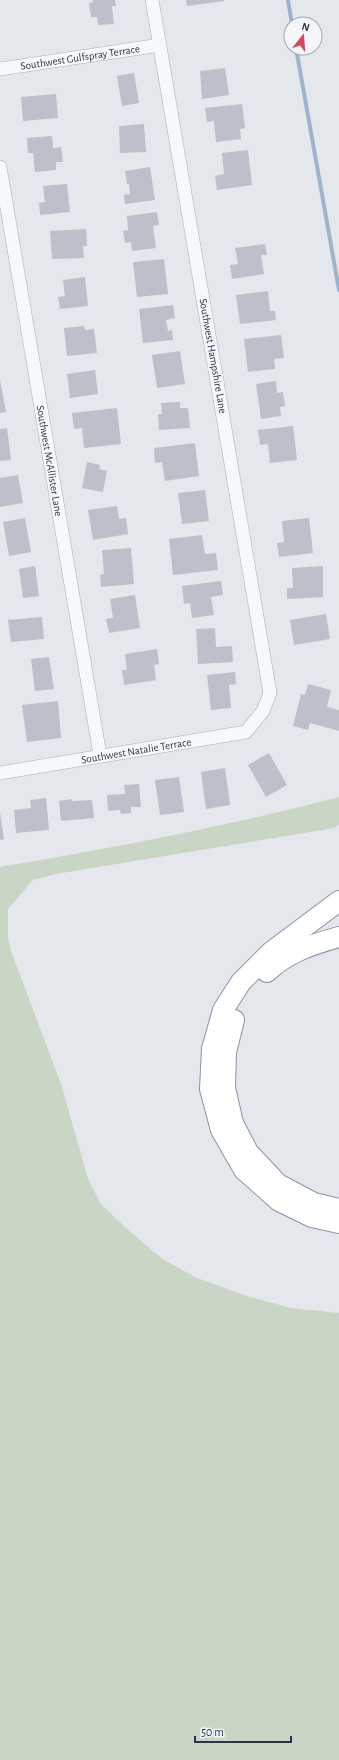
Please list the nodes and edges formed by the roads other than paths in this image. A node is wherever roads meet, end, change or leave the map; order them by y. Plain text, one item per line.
1 (152, 0) edge
2 (160, 45) junction
3 (0, 68) edge
4 (0, 167) edge
5 (263, 710) joint
6 (100, 755) junction
7 (0, 773) edge
8 (339, 900) edge
9 (339, 937) edge
10 (339, 1209) edge
11 (339, 1223) edge

1 - 2 street, Southwest Hampshire Lane
2 - 3 street, Southwest Gulfspray Terrace
2 - 5 street, Southwest Hampshire Lane
4 - 6 street, Southwest McAllister Lane
5 - 6 street, Southwest Natalie Terrace
6 - 7 street, Southwest Natalie Terrace
8 - 11 highway
9 - 10 highway

